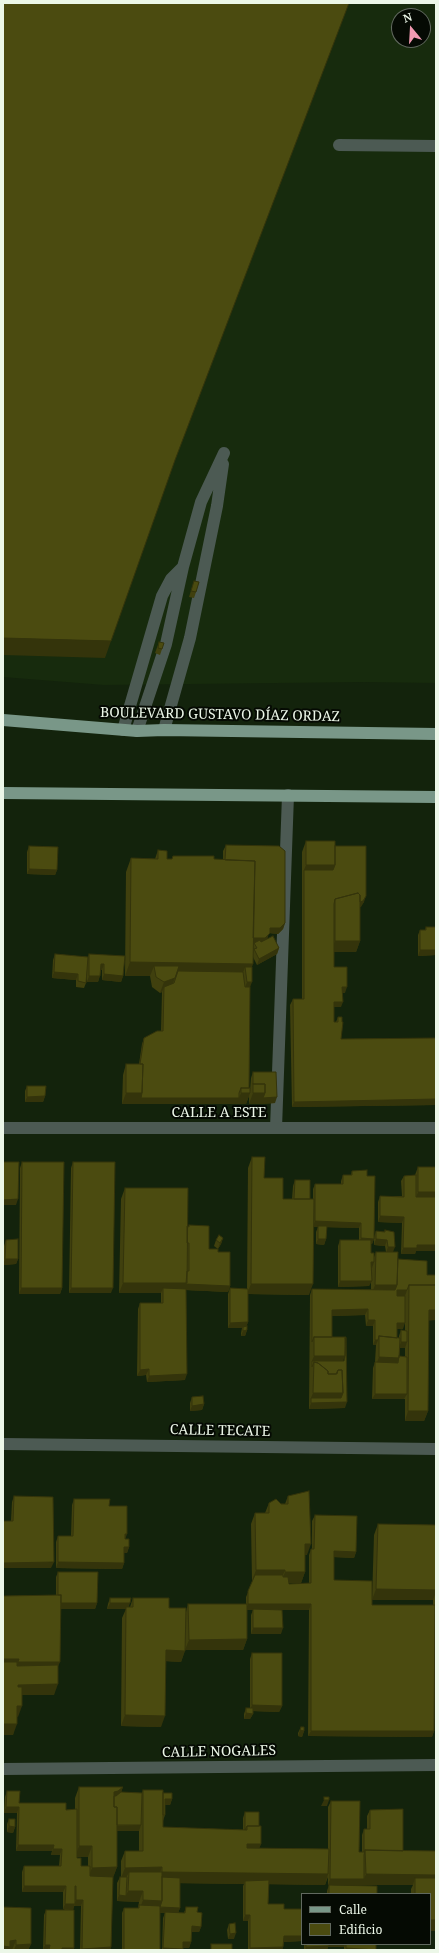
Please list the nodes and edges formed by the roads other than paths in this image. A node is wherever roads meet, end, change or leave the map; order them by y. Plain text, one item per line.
1 (339, 146) dead end
2 (436, 146) edge
3 (183, 567) junction
4 (3, 720) edge
5 (123, 730) junction
6 (164, 730) junction
7 (138, 731) junction
8 (436, 734) edge
9 (3, 793) edge
10 (288, 795) junction
11 (436, 797) edge
12 (3, 1128) edge
13 (276, 1128) junction
14 (436, 1128) edge
15 (3, 1444) edge
16 (436, 1448) edge
17 (436, 1765) edge
18 (3, 1769) edge

1 - 2 street
3 - 5 street
3 - 6 street
3 - 7 street
4 - 5 main road, BOULEVARD GUSTAVO DÍAZ ORDAZ
5 - 7 main road, BOULEVARD GUSTAVO DÍAZ ORDAZ
6 - 7 main road, BOULEVARD GUSTAVO DÍAZ ORDAZ
6 - 8 main road, BOULEVARD GUSTAVO DÍAZ ORDAZ
9 - 10 main road
10 - 11 main road
10 - 13 street
12 - 13 street, CALLE A ESTE
13 - 14 street, CALLE A ESTE
15 - 16 street, CALLE TECATE
17 - 18 street, CALLE NOGALES

